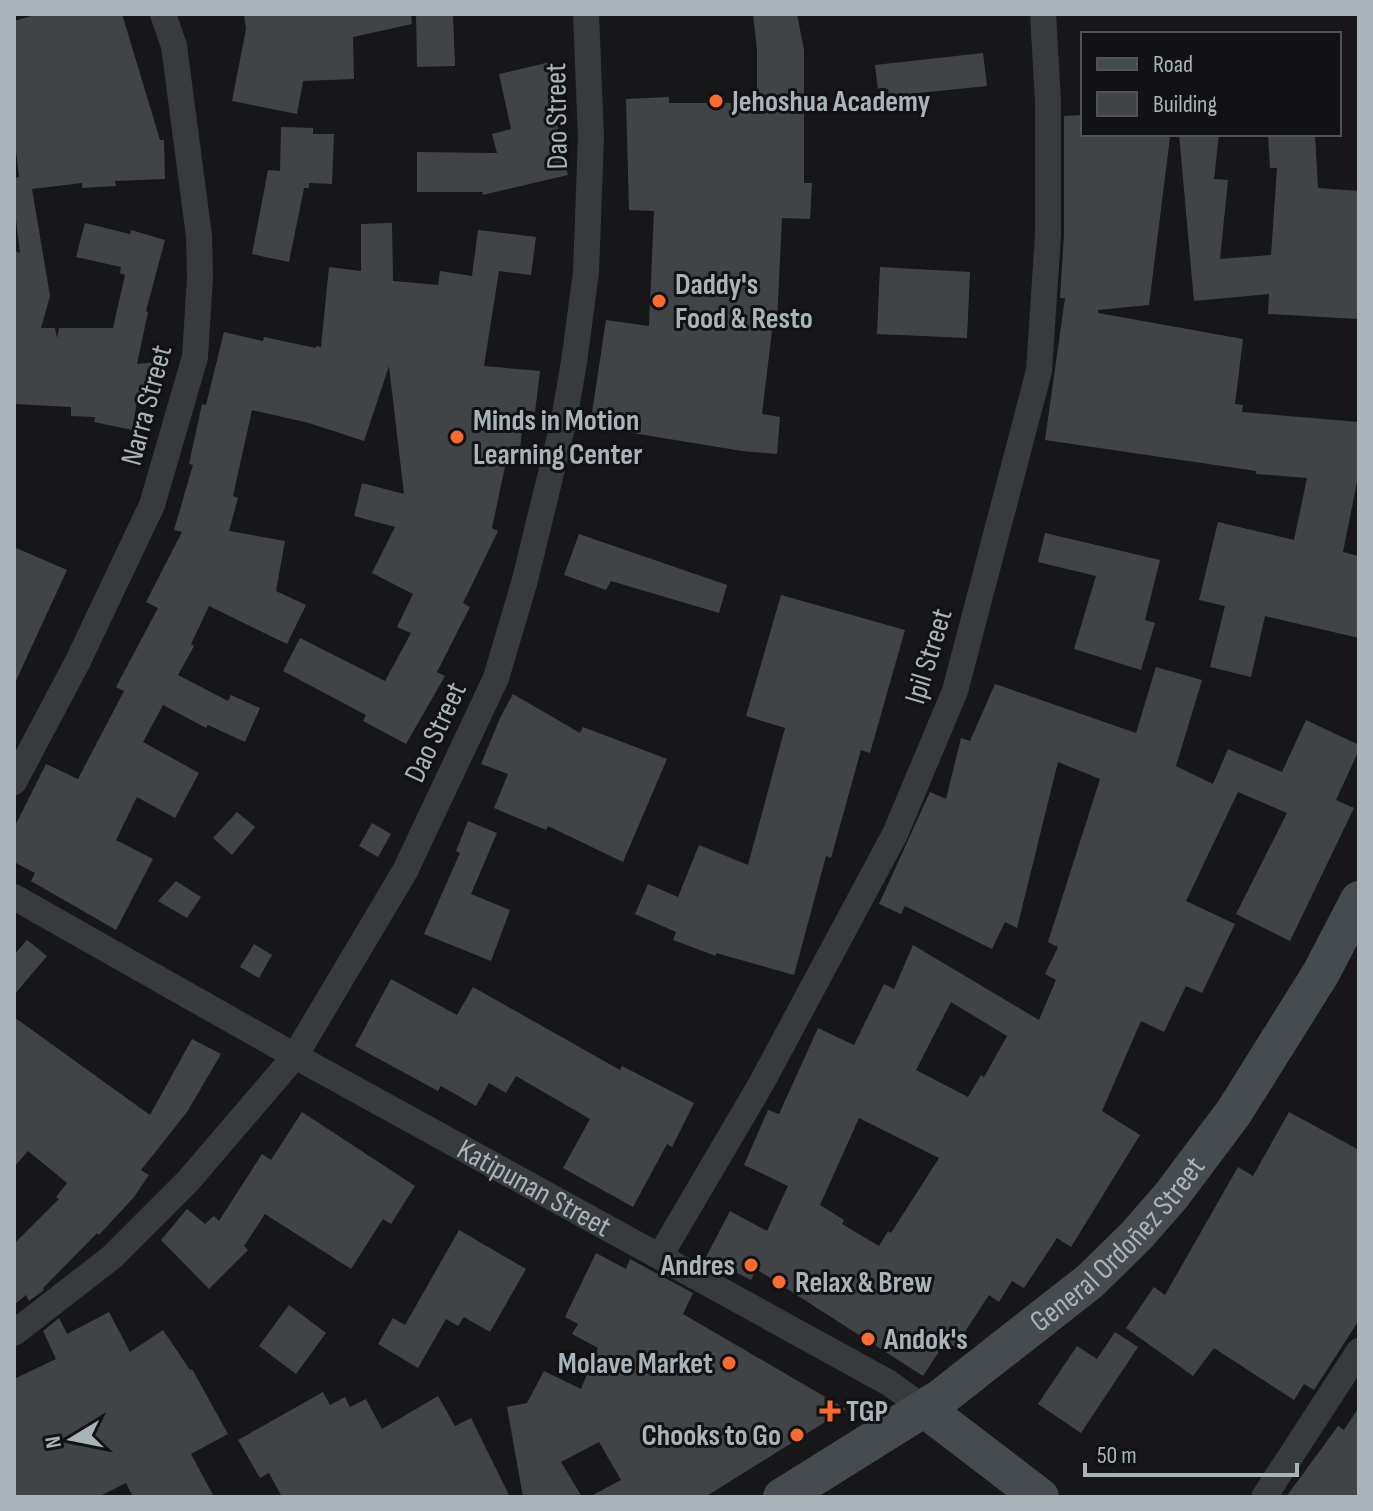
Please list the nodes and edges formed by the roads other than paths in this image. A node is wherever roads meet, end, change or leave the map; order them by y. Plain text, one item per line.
1 (163, 14) edge
2 (586, 14) edge
3 (1043, 14) edge
4 (14, 782) edge
5 (14, 897) edge
6 (1359, 900) edge
7 (295, 1056) junction
8 (660, 1256) junction
9 (14, 1333) edge
10 (1359, 1351) edge
11 (925, 1409) junction
12 (782, 1497) edge
13 (1040, 1497) edge
14 (1264, 1497) edge

1 - 4 street, Narra Street
2 - 7 street, Dao Street
3 - 8 street, Ipil Street
5 - 7 street, Katipunan Street
6 - 11 main road, General Ordoñez Street
7 - 8 street, Katipunan Street
7 - 9 street, Dao Street
8 - 11 street, Katipunan Street
10 - 14 street
11 - 12 main road, General Ordoñez Street
11 - 13 main road, Katipunan Street

